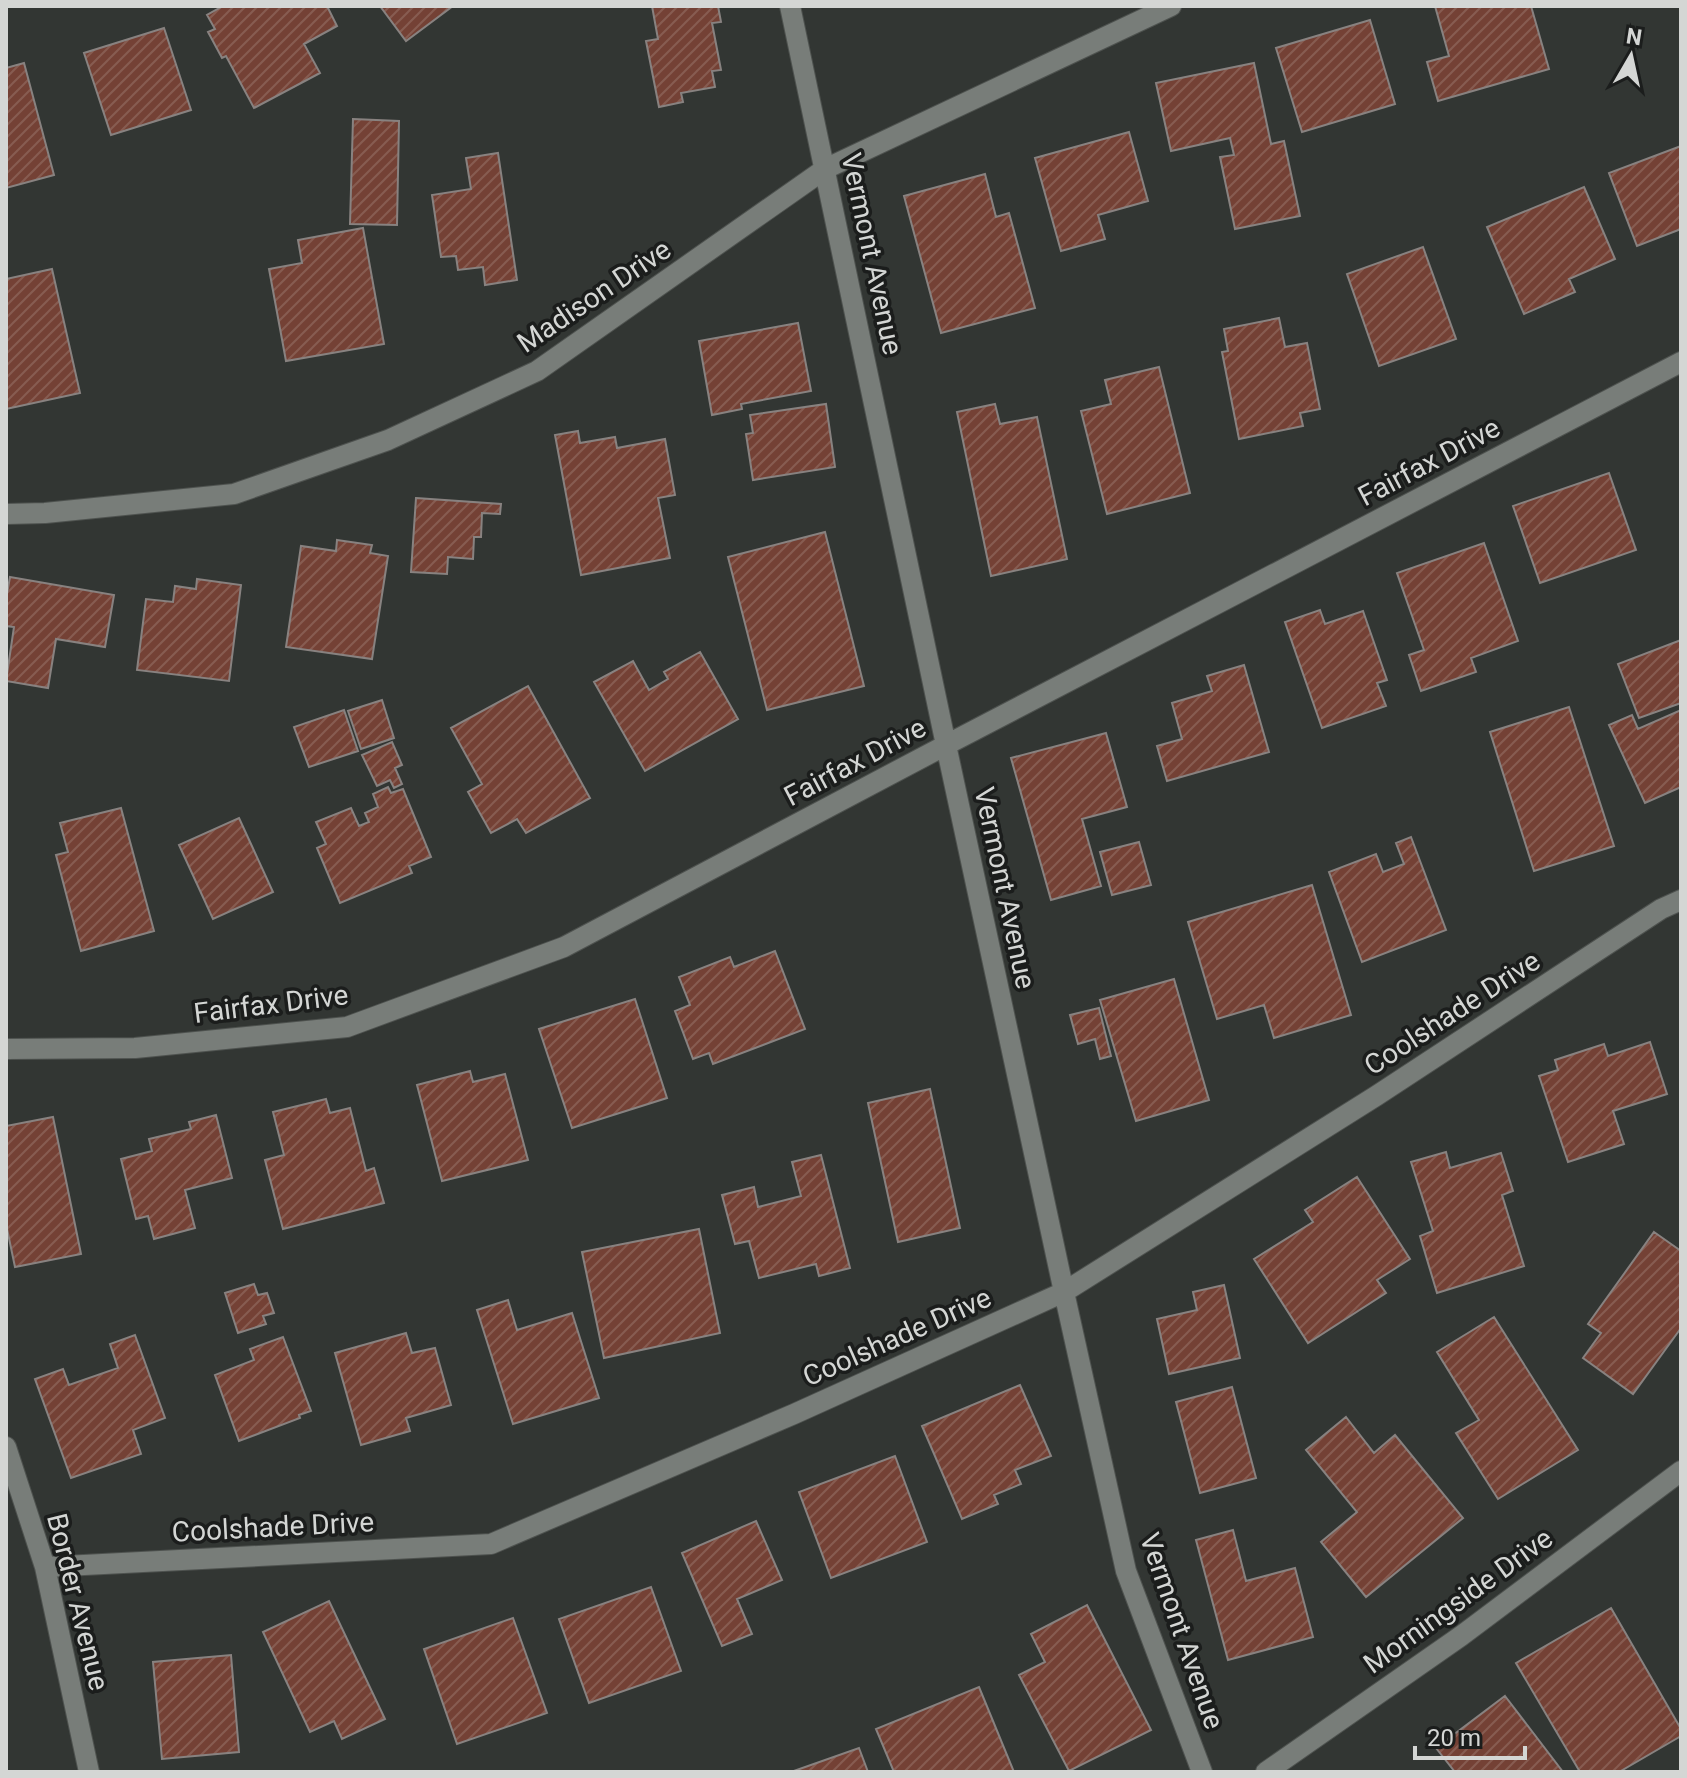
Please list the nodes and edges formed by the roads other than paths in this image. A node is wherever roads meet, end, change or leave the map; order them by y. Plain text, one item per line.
1 (790, 6) edge
2 (1171, 6) edge
3 (825, 169) junction
4 (1681, 362) edge
5 (6, 514) edge
6 (946, 745) junction
7 (1681, 900) edge
8 (6, 1049) edge
9 (1064, 1292) junction
10 (6, 1447) edge
11 (1681, 1471) edge
12 (45, 1567) junction
13 (89, 1772) edge
14 (1202, 1772) edge
15 (1266, 1772) edge

1 - 3 street, Vermont Avenue
2 - 3 street, Madison Drive
3 - 5 street, Madison Drive
3 - 6 street, Vermont Avenue
4 - 6 street, Fairfax Drive
6 - 8 street, Fairfax Drive
6 - 9 street, Vermont Avenue
7 - 9 street, Coolshade Drive
9 - 12 street, Coolshade Drive
9 - 14 street, Vermont Avenue
10 - 12 street, Border Avenue
11 - 15 street, Morningside Drive
12 - 13 street, Border Avenue

